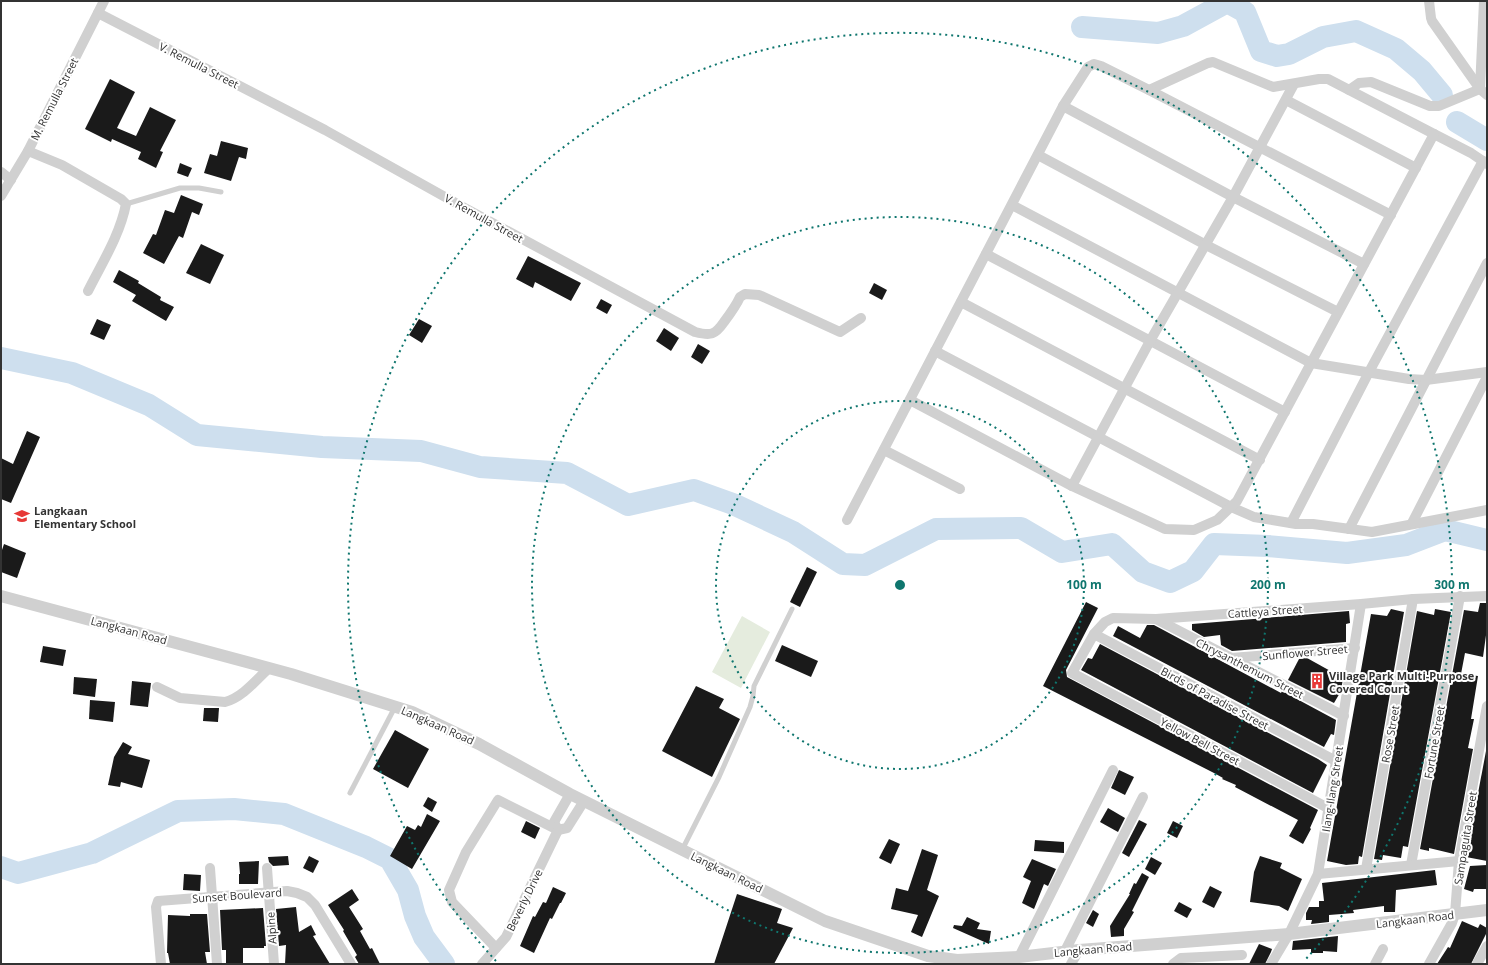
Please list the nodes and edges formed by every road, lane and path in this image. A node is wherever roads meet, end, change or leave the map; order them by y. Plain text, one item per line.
1 (104, 1) edge
2 (1429, 1) edge
3 (1484, 1) edge
4 (98, 13) junction
5 (1485, 13) edge
6 (1484, 65) edge
7 (1294, 84) junction
8 (1149, 90) junction
9 (1349, 90) junction
10 (1484, 92) edge
11 (1286, 100) junction
12 (1063, 106) junction
13 (1434, 134) junction
14 (1261, 147) junction
15 (28, 151) junction
16 (1038, 155) junction
17 (1485, 163) edge
18 (1416, 168) junction
19 (1, 172) edge
20 (11, 180) junction
21 (221, 192) dead end
22 (1, 196) edge
23 (1233, 197) junction
24 (126, 204) junction
25 (1012, 205) junction
26 (1391, 214) junction
27 (1206, 245) junction
28 (986, 254) junction
29 (1487, 263) edge
30 (1364, 264) junction
31 (88, 291) dead end
32 (1178, 293) junction
33 (961, 302) junction
34 (1338, 312) junction
35 (861, 318) dead end
36 (1150, 341) junction
37 (936, 351) junction
38 (1311, 362) junction
39 (1369, 372) junction
40 (1487, 372) edge
41 (1487, 377) edge
42 (1426, 380) junction
43 (1124, 389) junction
44 (910, 400) junction
45 (1285, 412) junction
46 (1099, 437) junction
47 (884, 450) junction
48 (1260, 460) junction
49 (1072, 486) junction
50 (960, 489) dead end
51 (1230, 507) junction
52 (1486, 508) edge
53 (847, 520) dead end
54 (1291, 523) junction
55 (1412, 523) junction
56 (1349, 529) junction
57 (1, 596) edge
58 (1460, 596) junction
59 (1487, 596) edge
60 (1413, 599) junction
61 (1361, 604) junction
62 (792, 609) dead end
63 (1156, 620) junction
64 (1094, 634) junction
65 (1355, 648) junction
66 (1231, 658) junction
67 (269, 668) junction
68 (1072, 673) joint
69 (157, 687) dead end
70 (396, 706) junction
71 (1487, 706) edge
72 (1344, 716) junction
73 (1336, 761) junction
74 (1113, 770) dead end
75 (350, 793) dead end
76 (570, 794) junction
77 (1143, 797) dead end
78 (584, 801) junction
79 (1328, 808) junction
80 (558, 830) junction
81 (682, 850) junction
82 (1459, 861) junction
83 (1412, 865) junction
84 (210, 868) dead end
85 (267, 868) dead end
86 (1366, 869) junction
87 (1318, 874) junction
88 (268, 892) junction
89 (212, 897) junction
90 (1487, 910) edge
91 (1455, 914) junction
92 (1289, 934) junction
93 (1487, 946) edge
94 (496, 948) junction
95 (1383, 949) dead end
96 (1079, 950) junction
97 (1065, 951) junction
98 (1019, 957) junction
99 (160, 964) edge
100 (217, 964) edge
101 (274, 964) edge
102 (351, 964) edge
103 (482, 964) edge
104 (1071, 964) edge
105 (1173, 964) edge
106 (1237, 964) edge
107 (1272, 964) edge
108 (1375, 964) edge
109 (1429, 964) edge
110 (1477, 964) edge

1 - 4 street, M. Remulla Street
2 - 10 street
3 - 5 street
4 - 15 street, M. Remulla Street
4 - 35 street, V. Remulla Street
5 - 6 street
6 - 10 street
7 - 8 street
7 - 9 street
7 - 11 street
8 - 12 street
8 - 14 street
9 - 10 street
9 - 13 street
11 - 14 street
11 - 18 street
12 - 16 street
12 - 23 street
13 - 17 street
13 - 18 street
14 - 23 street
14 - 26 street
15 - 20 street, M. Remulla Street
15 - 24 street
16 - 25 street
16 - 27 street
17 - 39 street
18 - 26 street
19 - 20 street
20 - 22 street, M. Remulla Street
21 - 24 lane
23 - 27 street
23 - 30 street
24 - 31 street
25 - 28 street
25 - 32 street
26 - 30 street
27 - 32 street
27 - 34 street
28 - 33 street
28 - 36 street
29 - 42 street
30 - 34 street
32 - 36 street
32 - 38 street
33 - 37 street
33 - 43 street
34 - 38 street
36 - 43 street
36 - 45 street
37 - 44 street
37 - 46 street
38 - 39 street
38 - 45 street
39 - 42 street
39 - 54 street
40 - 42 street
41 - 55 street
42 - 56 street
43 - 46 street
43 - 48 street
44 - 47 street
44 - 49 street
45 - 48 street
46 - 49 street
46 - 51 street
47 - 50 street
47 - 53 street
48 - 51 street
49 - 51 street
51 - 54 street
52 - 55 street
54 - 56 street
55 - 56 street
57 - 67 street, Langkaan Road
58 - 59 street, Cattleya Street
58 - 60 street, Cattleya Street
58 - 83 street, Fortune Street
60 - 61 street, Cattleya Street
60 - 86 street, Rose Street
61 - 63 street, Cattleya Street
61 - 65 street, Ilang-Ilang Street
62 - 81 lane
63 - 64 street, Cattleya Street
63 - 66 street, Chrysanthemum Street
64 - 68 street, Cattleya Street
64 - 73 street, Birds of Paradise Street
65 - 66 street, Sunflower Street
65 - 72 street, Ilang-Ilang Street
66 - 72 street, Chrysanthemum Street
67 - 69 street
67 - 70 street, Langkaan Road
68 - 79 street, Yellow Bell Street
70 - 75 lane
70 - 76 street, Langkaan Road
71 - 82 street, Sampaguita Street
72 - 73 street, Ilang-Ilang Street
73 - 79 street, Ilang-Ilang Street
74 - 98 street
76 - 78 street, Langkaan Road
76 - 80 street, Beverly Drive
77 - 97 street
78 - 80 street, Beverly Drive
78 - 81 street, Langkaan Road
79 - 87 street, Ilang-Ilang Street
80 - 94 street, Beverly Drive
80 - 94 street
81 - 98 street, Langkaan Road
82 - 83 street
82 - 91 street, Sampaguita Street
83 - 86 street
84 - 89 street
85 - 88 street, Alpine
86 - 87 street
87 - 92 street, Ilang-Ilang Street
88 - 89 street, Sunset Boulevard
88 - 101 street, Alpine
88 - 102 street, Sunset Boulevard
89 - 99 street, Sunset Boulevard
89 - 100 street
90 - 91 street, Langkaan Road
91 - 92 street, Langkaan Road
91 - 109 street, Sampaguita Street
92 - 96 street, Langkaan Road
92 - 107 street, Ilang-Ilang Street
93 - 110 street
94 - 103 street, Beverly Drive
95 - 108 street
96 - 97 street, Langkaan Road
96 - 104 street
97 - 98 street, Langkaan Road
105 - 106 street

